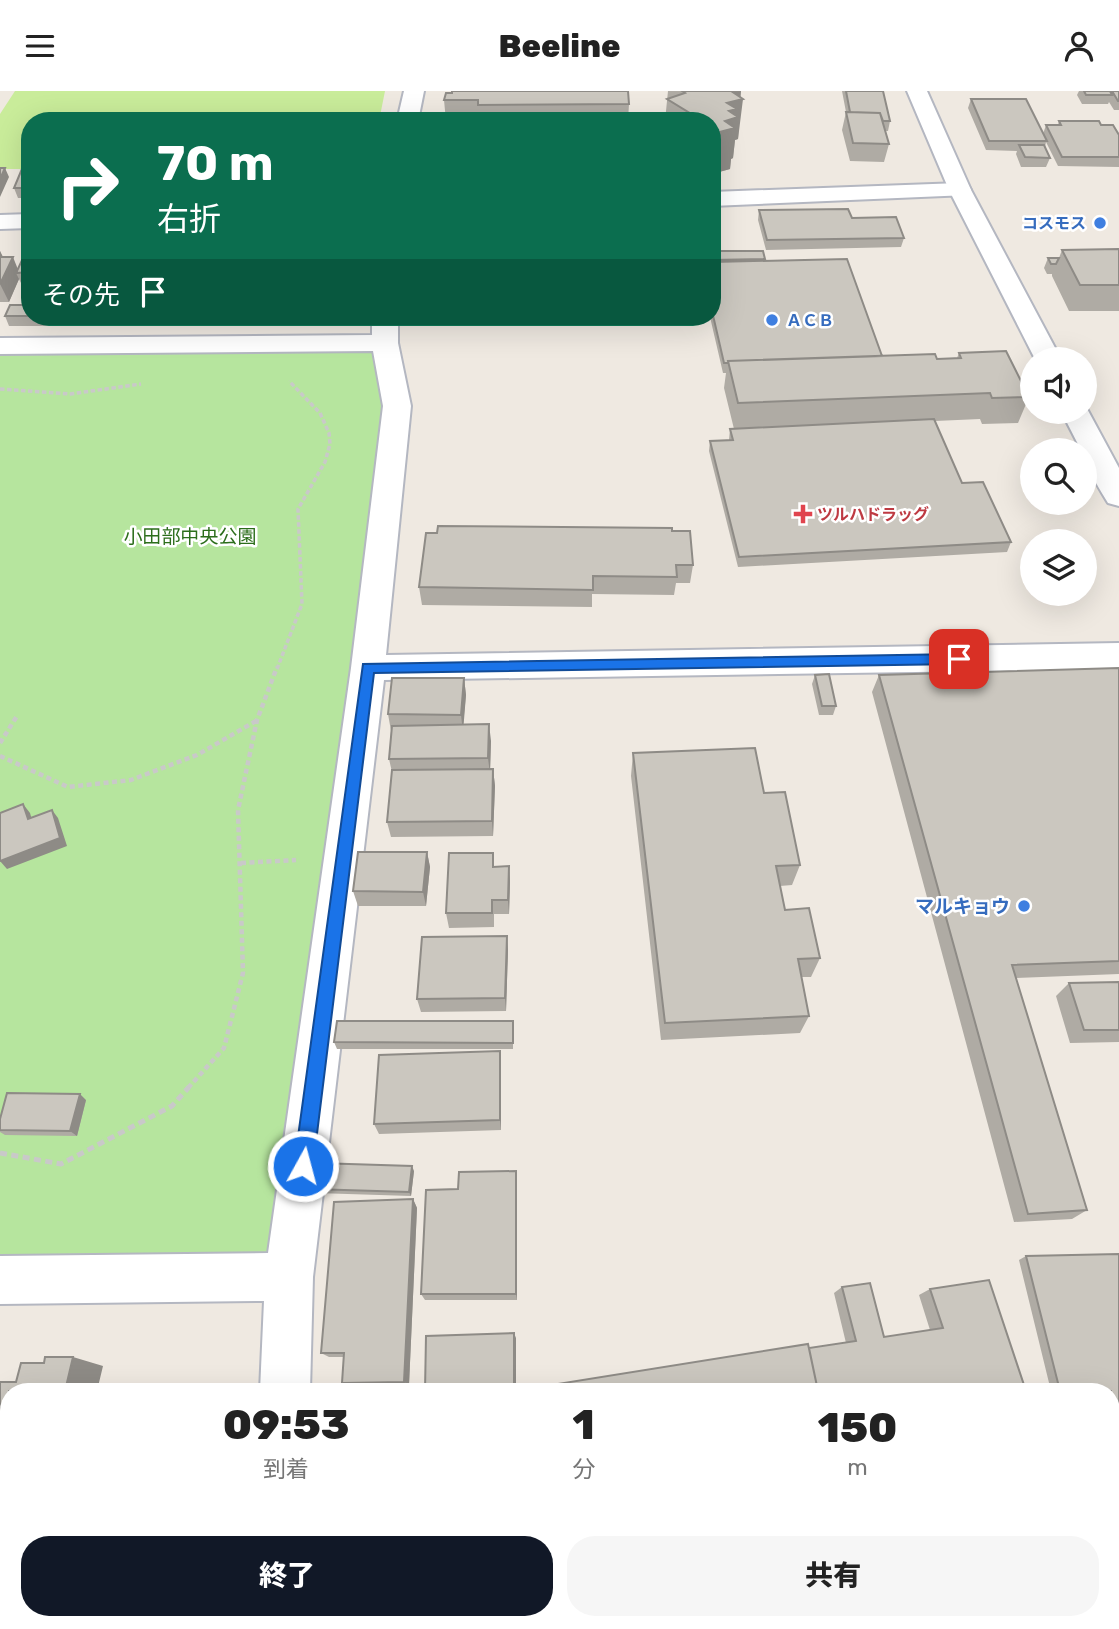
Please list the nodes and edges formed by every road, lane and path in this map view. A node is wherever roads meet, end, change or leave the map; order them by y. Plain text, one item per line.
1 (414, 91) edge
2 (917, 91) edge
3 (409, 112) edge
4 (960, 190) junction
5 (721, 199) edge
6 (21, 221) edge
7 (0, 222) edge
8 (385, 330) edge
9 (0, 347) edge
10 (1042, 347) edge
11 (312, 401) dead end
12 (1082, 424) edge
13 (1119, 496) edge
14 (1119, 656) edge
15 (368, 668) junction
16 (17, 716) dead end
17 (257, 720) junction
18 (0, 743) edge
19 (0, 756) edge
20 (297, 860) dead end
21 (241, 863) junction
22 (0, 1153) edge
23 (289, 1277) junction
24 (0, 1280) edge
25 (285, 1383) edge

1 - 3 street
2 - 4 street
4 - 5 street
4 - 10 street
6 - 7 street
8 - 9 street
8 - 15 street
11 - 17 path
12 - 13 street
14 - 15 street
15 - 23 street
16 - 18 path
17 - 19 path
17 - 21 path
20 - 21 path
21 - 22 path
23 - 24 street
23 - 25 street

